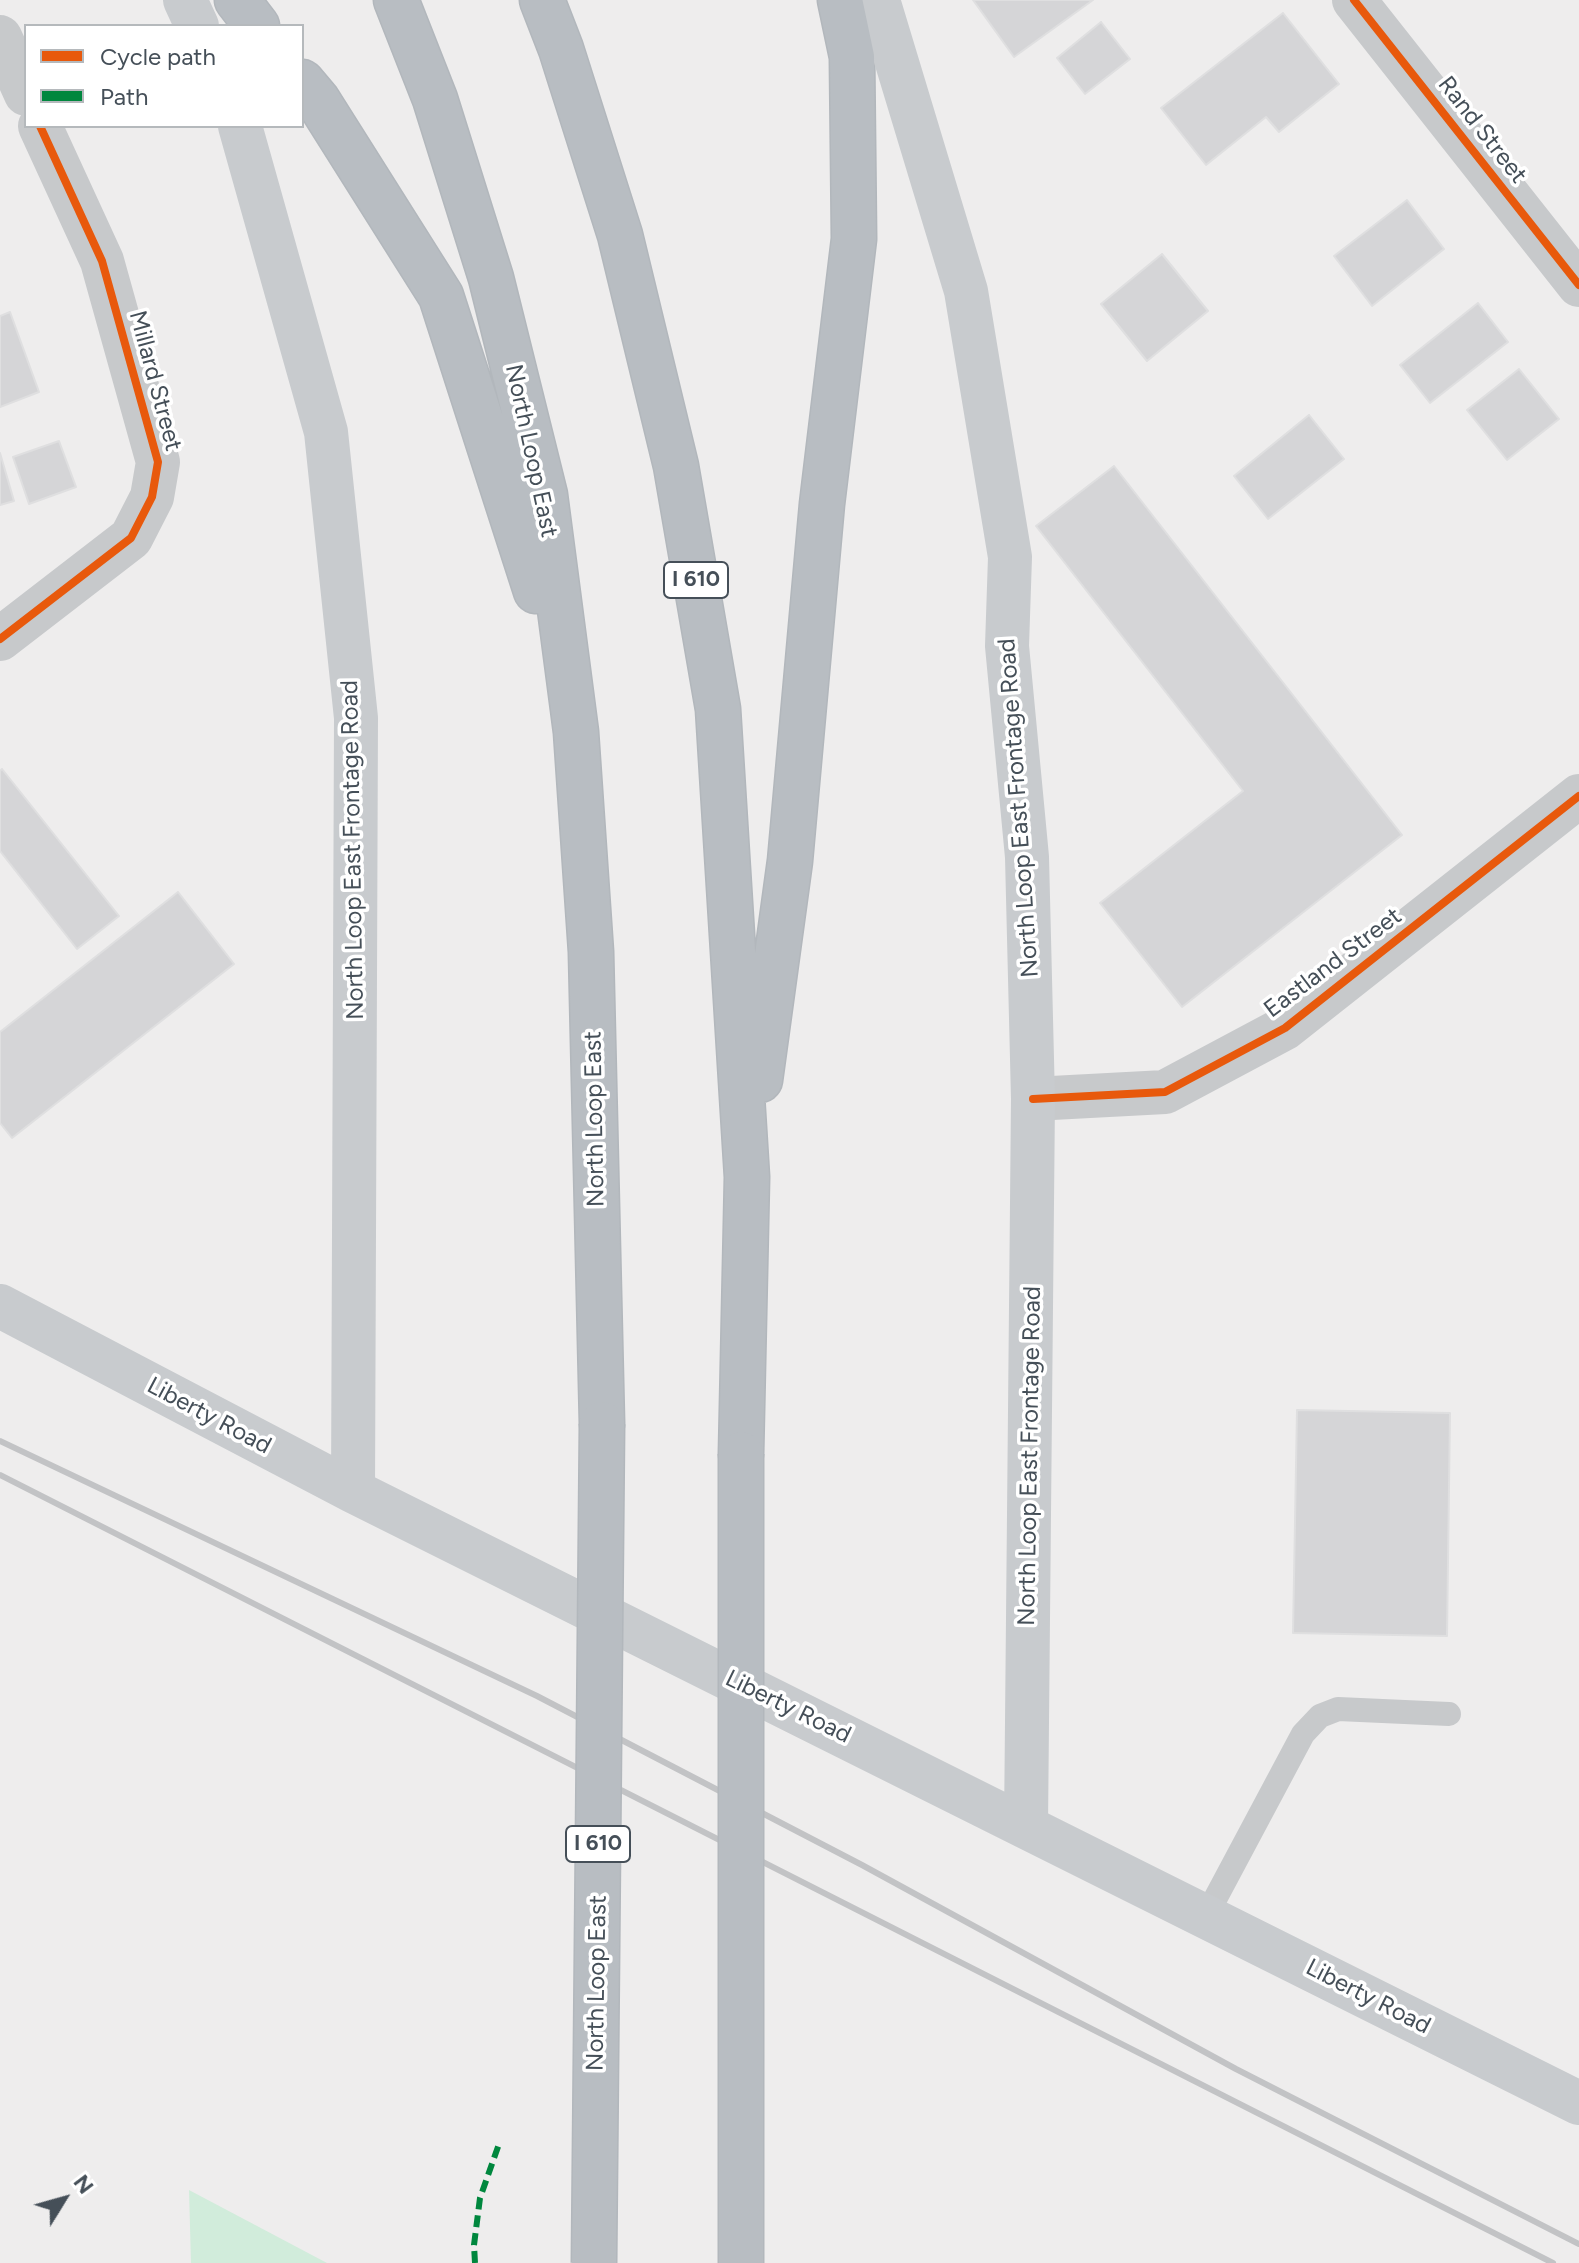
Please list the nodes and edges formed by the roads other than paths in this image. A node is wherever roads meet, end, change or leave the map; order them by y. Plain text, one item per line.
1 (185, 0) edge
2 (237, 0) edge
3 (396, 0) edge
4 (542, 0) edge
5 (840, 0) edge
6 (878, 0) edge
7 (1354, 0) edge
8 (196, 24) edge
9 (255, 24) edge
10 (0, 37) edge
11 (304, 84) edge
12 (24, 90) edge
13 (41, 128) edge
14 (241, 128) edge
15 (1579, 285) edge
16 (0, 639) edge
17 (576, 732) junction
18 (1579, 796) edge
19 (1033, 1099) junction
20 (747, 1177) junction
21 (0, 1306) edge
22 (353, 1491) junction
23 (1449, 1714) dead end
24 (1026, 1825) junction
25 (1206, 1916) junction
26 (1579, 2103) edge
27 (594, 2263) edge
28 (741, 2263) edge

1 - 8 main road
2 - 9 highway
3 - 17 highway, North Loop East / I 610
4 - 20 highway, I 610
5 - 20 highway
6 - 19 main road, North Loop East Frontage Road
7 - 15 street, Rand Street
10 - 12 street
11 - 17 highway
13 - 16 street, Millard Street
14 - 22 main road, North Loop East Frontage Road
17 - 27 highway, North Loop East / I 610, bridge
18 - 19 street, Eastland Street
19 - 24 main road, North Loop East Frontage Road
20 - 28 highway, I 610, bridge
21 - 22 main road, Liberty Road
22 - 24 main road, Liberty Road
23 - 25 lane
24 - 25 main road, Liberty Road
25 - 26 main road, Liberty Road

